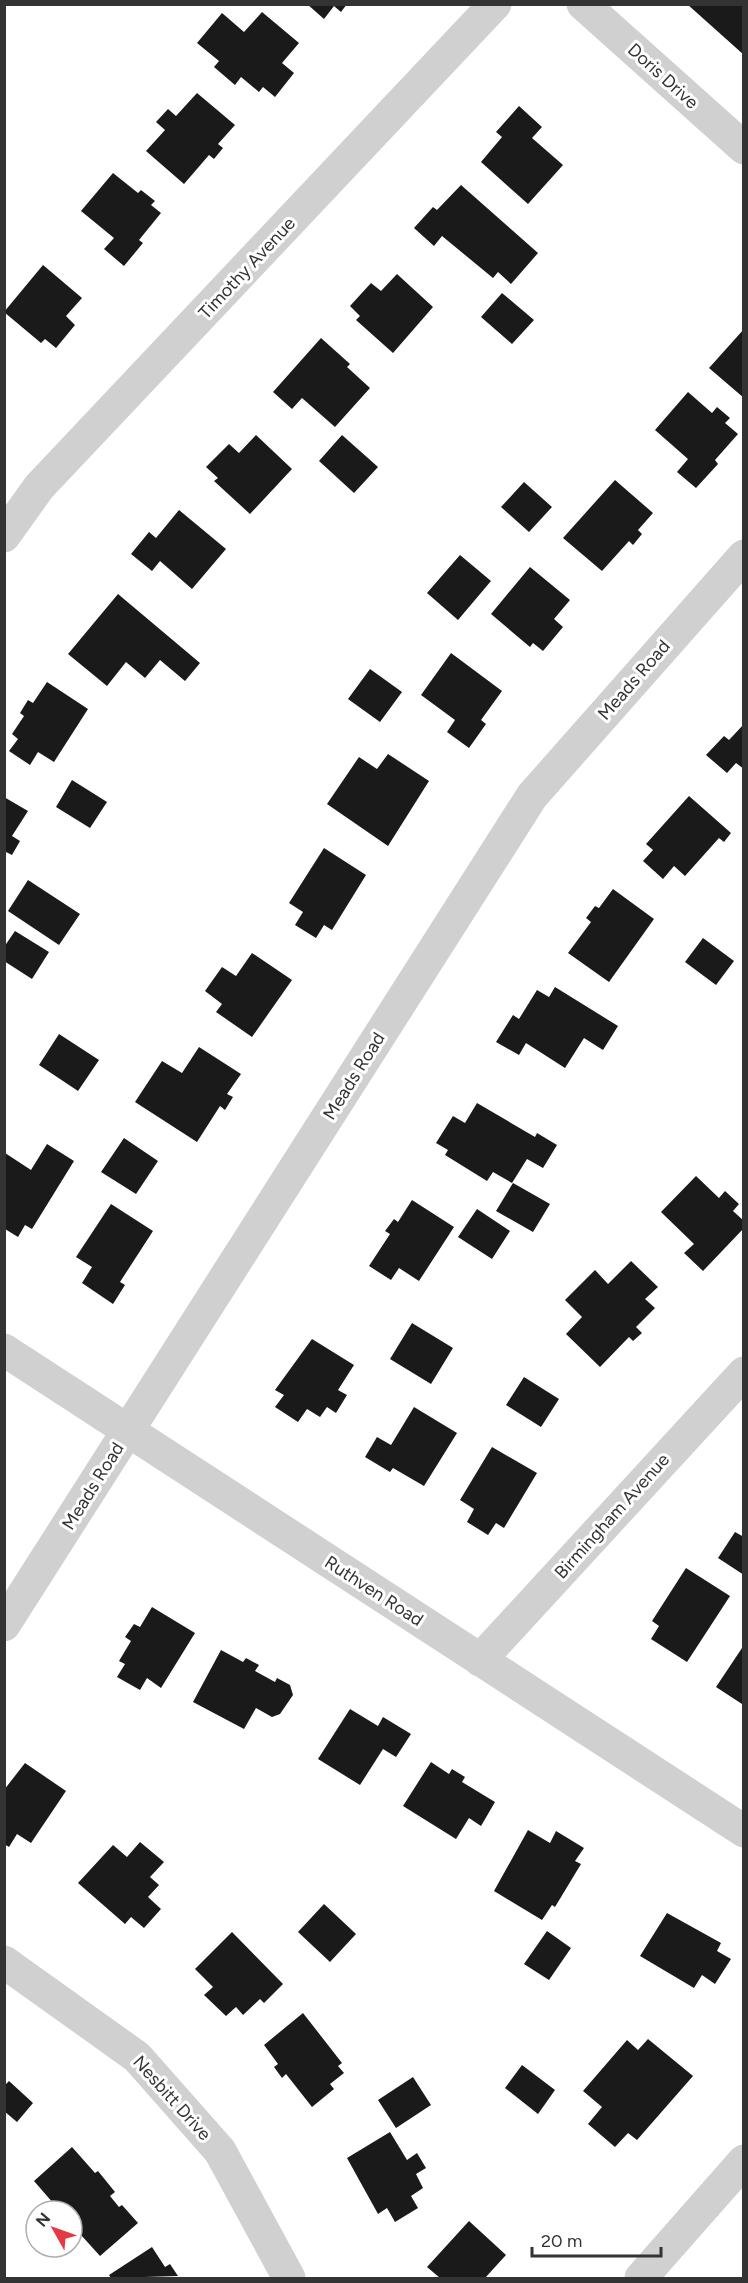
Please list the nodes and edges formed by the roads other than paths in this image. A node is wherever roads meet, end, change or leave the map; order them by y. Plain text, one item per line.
1 (495, 4) edge
2 (583, 4) edge
3 (744, 148) edge
4 (4, 536) edge
5 (744, 556) edge
6 (4, 1350) edge
7 (744, 1373) edge
8 (129, 1431) junction
9 (4, 1625) edge
10 (480, 1660) junction
11 (744, 1832) edge
12 (4, 1962) edge
13 (744, 2161) edge
14 (289, 2278) edge
15 (640, 2278) edge

1 - 4 street, Timothy Avenue
2 - 3 street, Doris Drive
5 - 8 street, Meads Road
6 - 8 street, Ruthven Road
7 - 10 street, Birmingham Avenue
8 - 9 street, Meads Road
8 - 10 street, Ruthven Road
10 - 11 street, Ruthven Road
12 - 14 street, Nesbitt Drive
13 - 15 street

